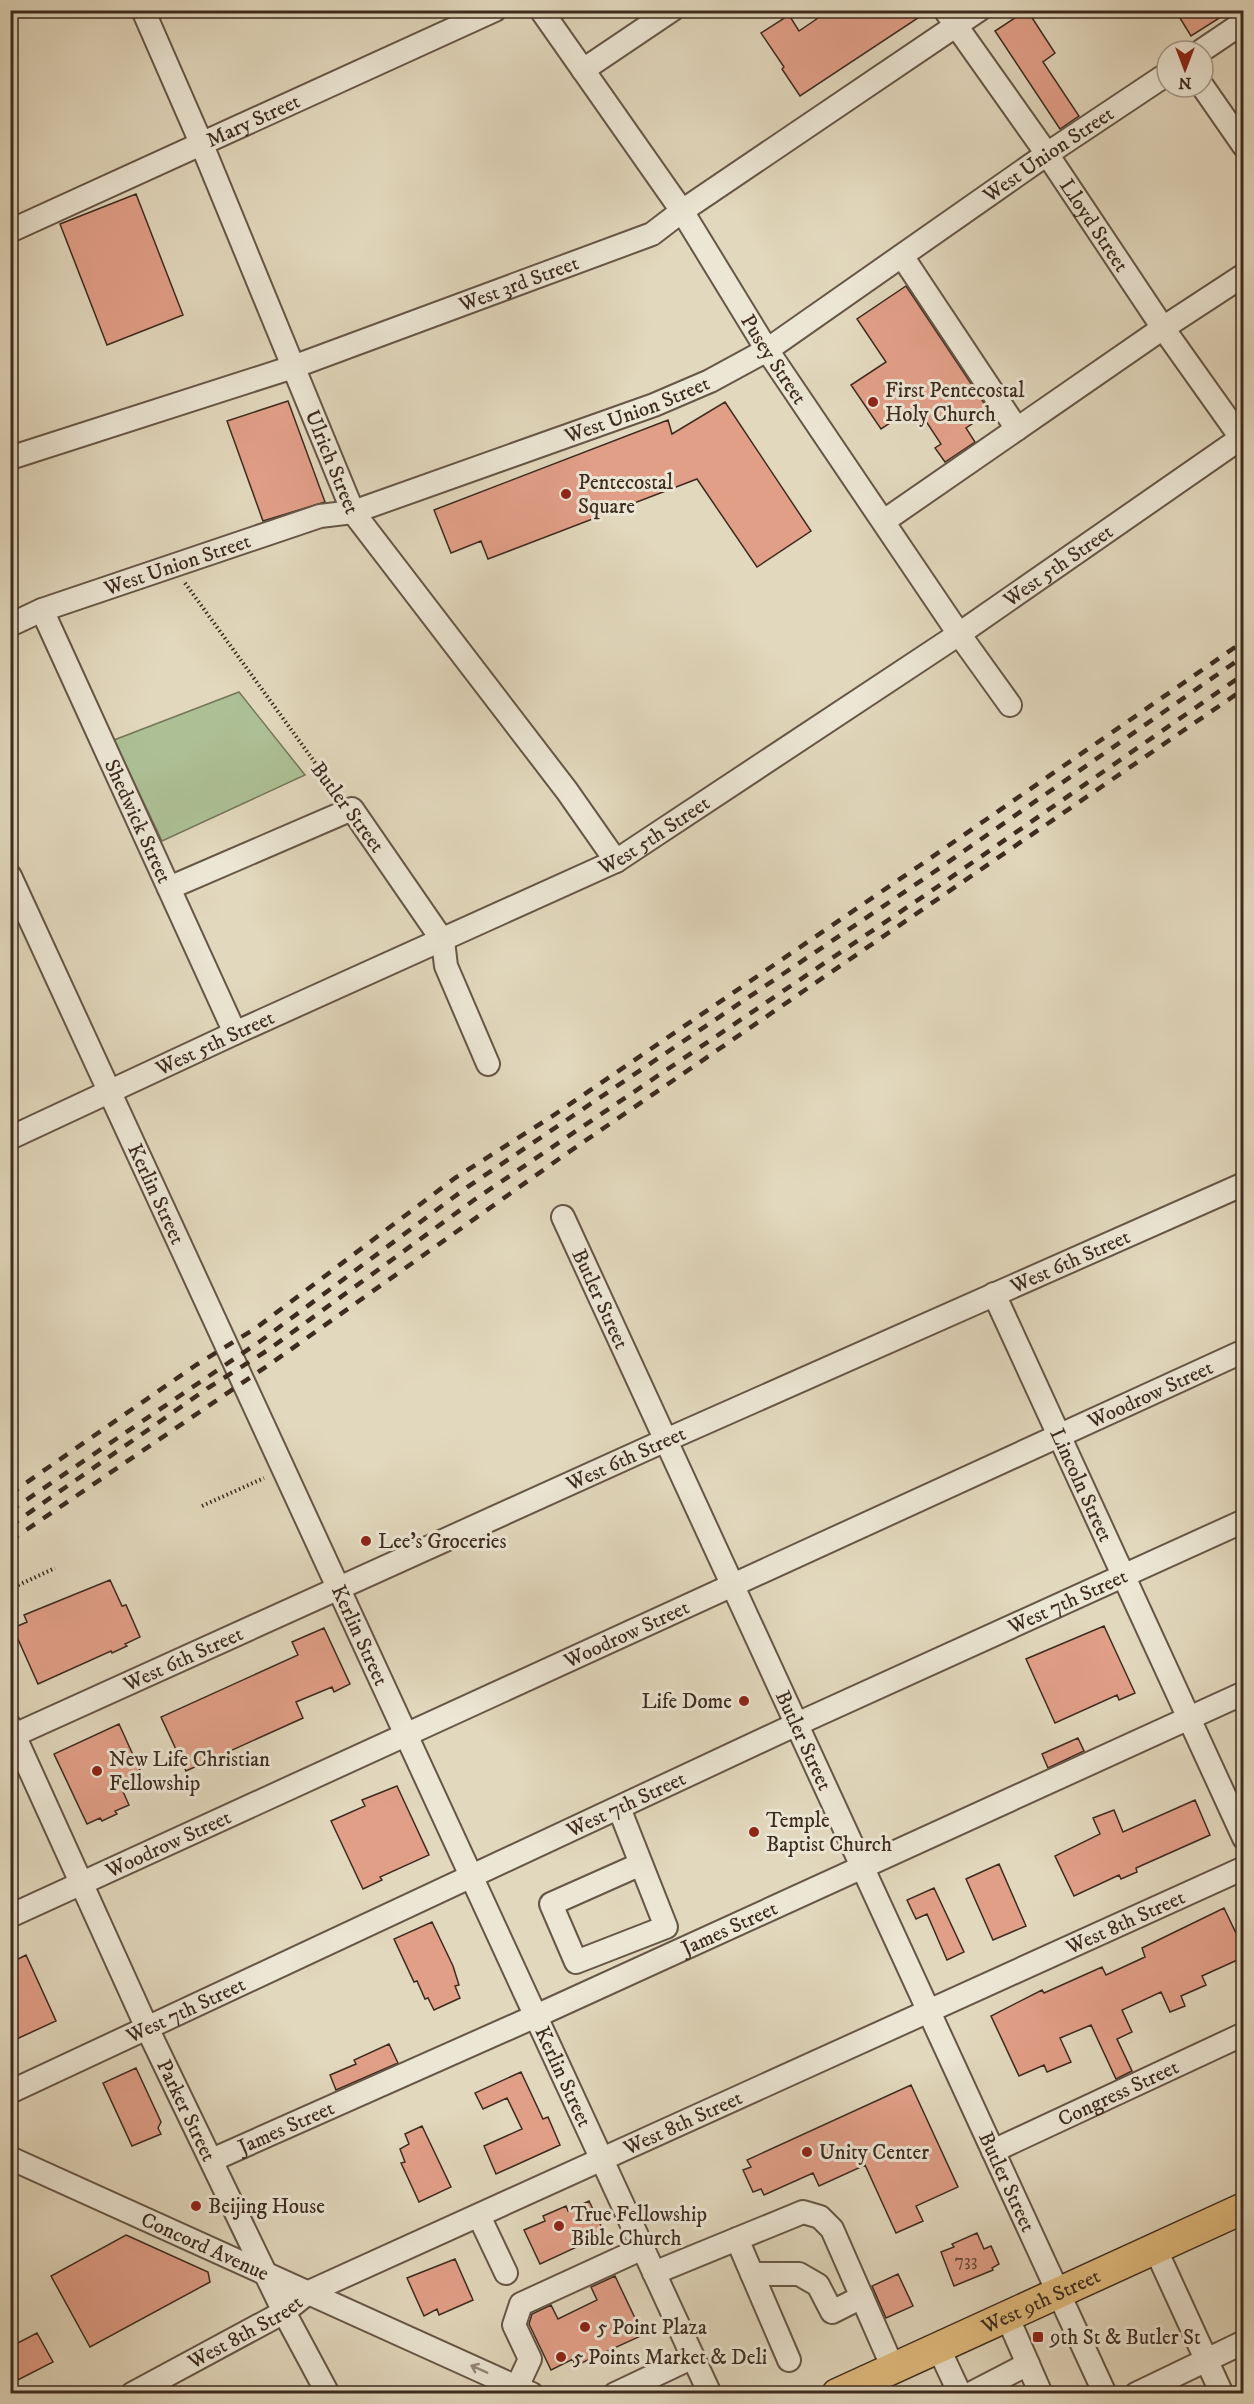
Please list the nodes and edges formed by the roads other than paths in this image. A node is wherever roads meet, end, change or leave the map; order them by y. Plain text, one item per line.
1 (143, 10) edge
2 (495, 10) edge
3 (541, 10) edge
4 (672, 10) edge
5 (979, 10) edge
6 (950, 18) edge
7 (1244, 22) edge
8 (1215, 42) edge
9 (583, 70) junction
10 (1155, 82) edge
11 (1211, 99) edge
12 (202, 146) junction
13 (1244, 146) edge
14 (1047, 154) junction
15 (682, 211) junction
16 (10, 231) edge
17 (902, 256) junction
18 (1244, 275) edge
19 (1163, 328) junction
20 (768, 350) junction
21 (293, 367) junction
22 (1017, 429) junction
23 (1243, 439) edge
24 (10, 458) edge
25 (353, 512) junction
26 (884, 521) junction
27 (42, 610) junction
28 (10, 625) edge
29 (959, 634) junction
30 (1010, 705) dead end
31 (616, 861) junction
32 (10, 876) edge
33 (169, 888) junction
34 (443, 941) junction
35 (235, 1032) junction
36 (488, 1064) dead end
37 (110, 1092) junction
38 (10, 1138) edge
39 (1244, 1185) edge
40 (563, 1217) dead end
41 (994, 1294) junction
42 (1244, 1351) edge
43 (1058, 1435) junction
44 (666, 1440) junction
45 (1244, 1521) edge
46 (1122, 1575) junction
47 (732, 1585) junction
48 (339, 1589) junction
49 (1244, 1693) edge
50 (1188, 1718) junction
51 (797, 1724) junction
52 (12, 1733) edge
53 (406, 1735) junction
54 (619, 1808) junction
55 (1244, 1838) edge
56 (641, 1864) junction
57 (862, 1865) junction
58 (1244, 1868) edge
59 (472, 1877) junction
60 (82, 1883) junction
61 (10, 1916) edge
62 (929, 2011) junction
63 (536, 2016) junction
64 (147, 2028) junction
65 (1244, 2034) edge
66 (10, 2092) edge
67 (993, 2151) junction
68 (10, 2158) edge
69 (212, 2160) junction
70 (602, 2160) junction
71 (1244, 2208) edge
72 (480, 2216) junction
73 (737, 2239) junction
74 (643, 2248) junction
75 (1155, 2248) junction
76 (506, 2273) dead end
77 (654, 2273) junction
78 (267, 2274) junction
79 (752, 2274) junction
80 (309, 2292) junction
81 (1059, 2292) junction
82 (862, 2297) junction
83 (284, 2312) junction
84 (1007, 2316) junction
85 (1244, 2342) edge
86 (939, 2347) junction
87 (693, 2357) junction
88 (789, 2360) dead end
89 (1206, 2360) junction
90 (1028, 2364) junction
91 (893, 2368) junction
92 (524, 2390) edge
93 (852, 2390) edge
94 (132, 2394) edge
95 (327, 2394) edge
96 (615, 2394) edge
97 (710, 2394) edge
98 (960, 2394) edge
99 (970, 2394) edge
100 (1041, 2394) edge
101 (1105, 2394) edge
102 (1136, 2394) edge
103 (1222, 2394) edge

1 - 12 street, Ulrich Street
2 - 12 street, Mary Street
3 - 9 street, Pusey Street
4 - 9 street
5 - 6 street, West 3rd Street
6 - 14 street, Lloyd Street
6 - 15 street, West 3rd Street
7 - 8 street
9 - 15 street, Pusey Street
10 - 14 street, West Union Street
11 - 13 street
12 - 16 street, Mary Street
12 - 21 street, Ulrich Street
14 - 17 street, West Union Street
14 - 19 street, Lloyd Street
15 - 20 street, Pusey Street
15 - 21 street, West 3rd Street
17 - 20 street, West Union Street
17 - 22 street
18 - 19 street
19 - 22 street
19 - 23 street, Lloyd Street
20 - 25 street, West Union Street
20 - 26 street, Pusey Street
21 - 24 street, West 3rd Street
21 - 25 street, Ulrich Street
22 - 26 street
23 - 29 street, West 5th Street
25 - 27 street, West Union Street
25 - 31 street, Ulrich Street
26 - 29 street, Pusey Street
27 - 28 street, West Union Street
27 - 33 street, Shedwick Street
29 - 30 street, Pusey Street
29 - 31 street, West 5th Street
31 - 34 street, West 5th Street
32 - 37 street, Kerlin Street
33 - 34 street, Butler Street
33 - 35 street, Shedwick Street
34 - 35 street, West 5th Street
34 - 36 street, Butler Street
35 - 37 street, West 5th Street
37 - 38 street, West 5th Street
37 - 48 street, Kerlin Street
39 - 41 street, West 6th Street
40 - 44 street, Butler Street
41 - 43 street, Lincoln Street
41 - 44 street, West 6th Street
42 - 43 street, Woodrow Street
43 - 46 street, Lincoln Street
43 - 47 street, Woodrow Street
44 - 47 street, Butler Street
44 - 48 street, West 6th Street
45 - 46 street, West 7th Street
46 - 50 street, Lincoln Street
46 - 51 street, West 7th Street
47 - 51 street, Butler Street
47 - 53 street, Woodrow Street
48 - 52 street, West 6th Street
48 - 53 street, Kerlin Street
49 - 50 street, James Street
50 - 55 street, Lincoln Street
50 - 57 street, James Street
51 - 54 street, West 7th Street
51 - 57 street, Butler Street
52 - 60 street, Parker Street
53 - 59 street, Kerlin Street
53 - 60 street, Woodrow Street
54 - 56 street
54 - 59 street, West 7th Street
56 - 56 street
57 - 62 street, Butler Street
57 - 63 street, James Street
58 - 62 street, West 8th Street
59 - 63 street, Kerlin Street
59 - 64 street, West 7th Street
60 - 61 street, Woodrow Street
60 - 64 street, Parker Street
62 - 67 street, Butler Street
62 - 70 street, West 8th Street
63 - 69 street, James Street
63 - 70 street, Kerlin Street
64 - 66 street, West 7th Street
64 - 69 street, Parker Street
65 - 67 street, Congress Street
67 - 81 street, Butler Street
68 - 78 street, Concord Avenue
69 - 78 street, Parker Street
70 - 72 street, West 8th Street
70 - 74 street, Kerlin Street
71 - 75 main road, West 9th Street
72 - 76 street
72 - 80 street, West 8th Street
73 - 77 street
73 - 79 street
73 - 82 street
74 - 77 street, Kerlin Street
74 - 92 street
75 - 81 main road, West 9th Street
75 - 89 street
77 - 87 street, Kerlin Street
78 - 80 street, Concord Avenue
78 - 83 street, Parker Street
79 - 82 street
79 - 88 street
80 - 83 street, West 8th Street
92 -> 80 street, Concord Avenue
81 - 84 main road, West 9th Street
81 - 101 street, Butler Street
82 - 91 street
83 - 94 street, West 8th Street
83 - 95 street, Parker Street
84 - 86 main road, West 9th Street
84 - 90 street
85 - 89 street
86 - 91 main road, West 9th Street
86 - 98 street
87 - 96 street
87 - 97 street, Kerlin Street
89 - 102 street
89 - 103 street
90 - 99 street
90 - 100 street
91 - 93 main road, West 9th Street

